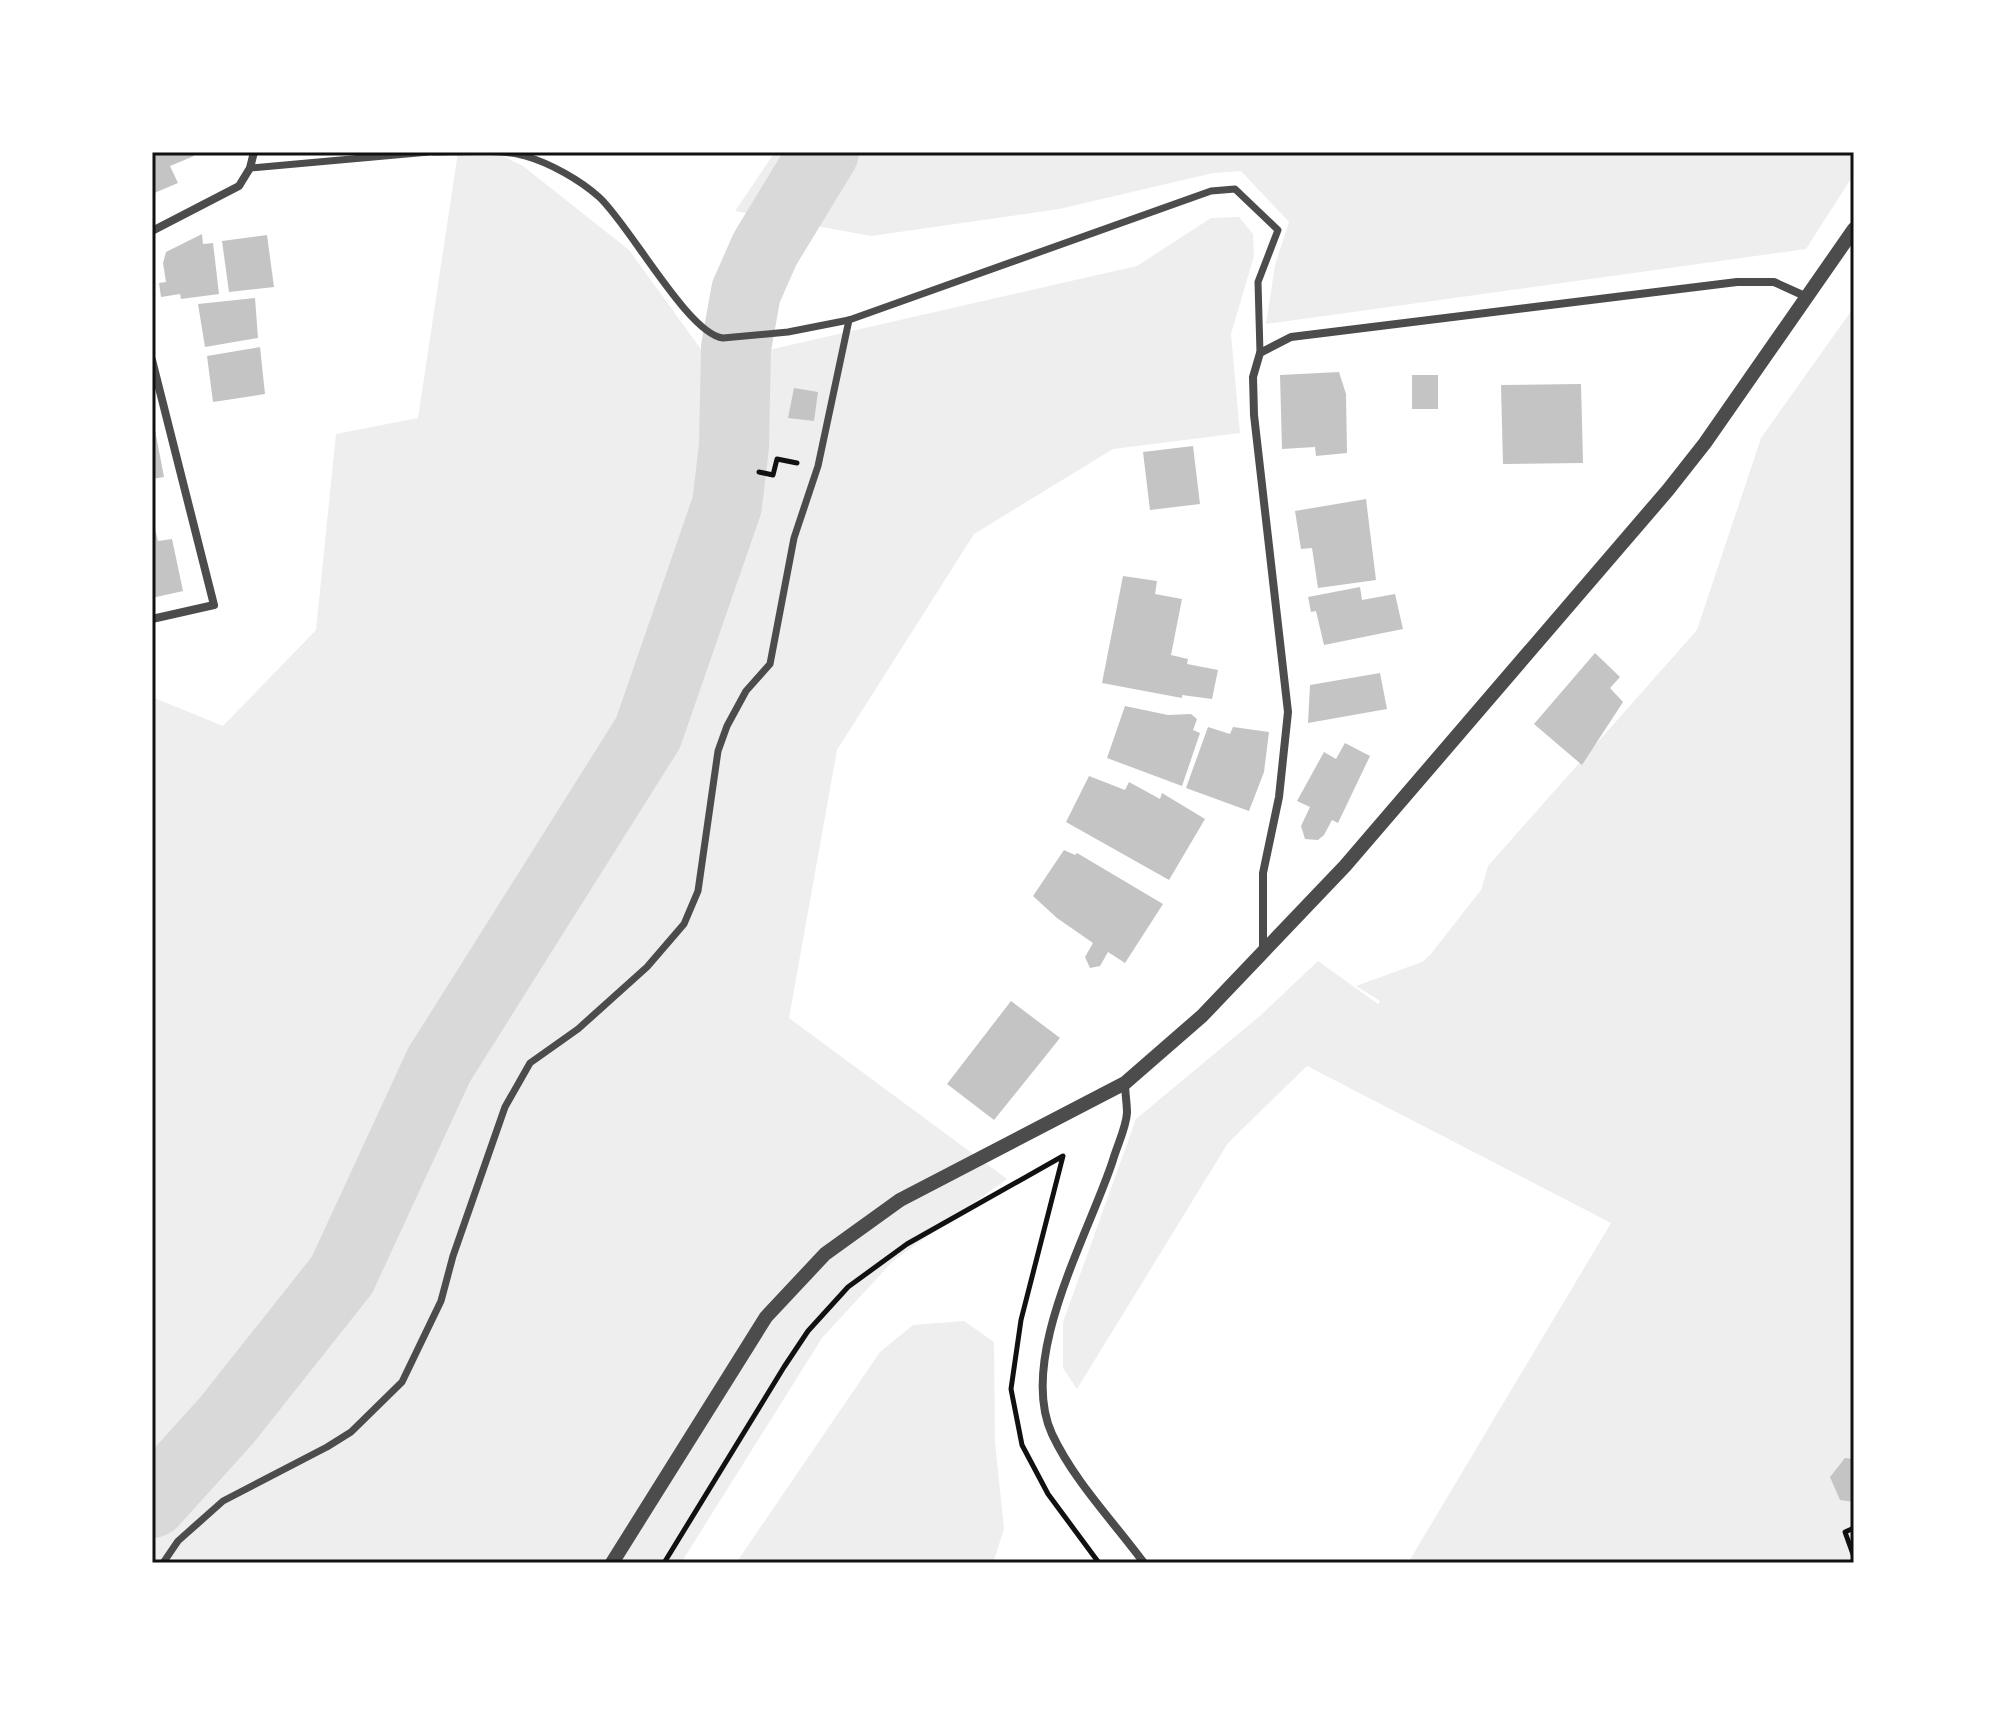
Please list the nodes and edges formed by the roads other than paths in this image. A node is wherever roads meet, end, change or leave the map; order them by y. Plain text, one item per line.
1 (254, 152) edge
2 (431, 152) edge
3 (250, 168) junction
4 (1854, 229) edge
5 (152, 231) edge
6 (1807, 297) junction
7 (849, 320) junction
8 (1260, 353) junction
9 (152, 360) edge
10 (152, 619) edge
11 (1263, 951) junction
12 (1125, 1083) junction
13 (163, 1563) edge
14 (612, 1563) edge
15 (1144, 1563) edge

1 - 3 street
2 - 3 street
2 - 7 street
3 - 5 street
4 - 6 street
6 - 8 street
6 - 11 street
7 - 8 street
7 - 13 street
8 - 11 street
9 - 10 street
11 - 12 street
12 - 14 street
12 - 15 street

